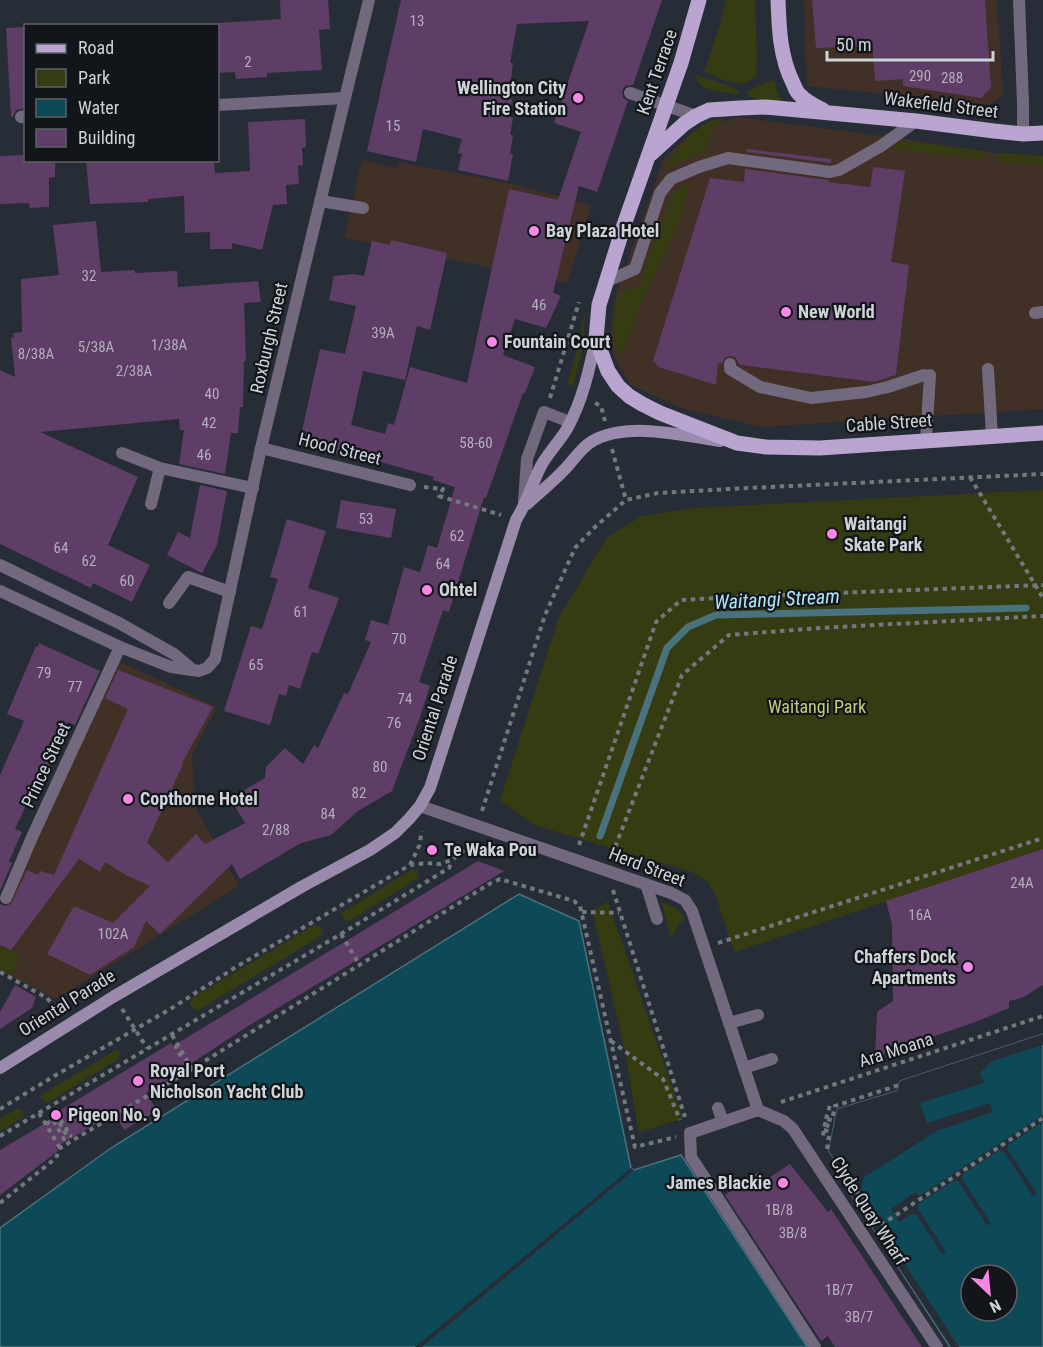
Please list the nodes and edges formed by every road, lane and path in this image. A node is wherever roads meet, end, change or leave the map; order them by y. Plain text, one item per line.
1 (369, 0) edge
2 (699, 0) edge
3 (778, 0) edge
4 (1019, 0) edge
5 (630, 93) dead end
6 (345, 98) junction
7 (219, 105) edge
8 (666, 106) junction
9 (835, 114) junction
10 (696, 116) junction
11 (916, 121) junction
12 (1043, 133) edge
13 (1023, 134) junction
14 (649, 156) junction
15 (320, 201) junction
16 (363, 208) dead end
17 (605, 282) junction
18 (596, 339) junction
19 (730, 364) dead end
20 (988, 369) dead end
21 (553, 388) dead end
22 (561, 390) dead end
23 (592, 402) dead end
24 (570, 422) junction
25 (605, 423) dead end
26 (1043, 433) edge
27 (992, 436) junction
28 (926, 440) junction
29 (737, 443) junction
30 (611, 445) dead end
31 (261, 448) junction
32 (122, 453) dead end
33 (160, 468) junction
34 (1043, 474) edge
35 (970, 477) junction
36 (410, 485) joint
37 (253, 488) junction
38 (626, 500) junction
39 (151, 504) dead end
40 (524, 506) junction
41 (516, 520) junction
42 (0, 565) edge
43 (1035, 585) junction
44 (1043, 585) edge
45 (0, 591) edge
46 (230, 592) junction
47 (1043, 598) edge
48 (169, 603) dead end
49 (1043, 616) edge
50 (120, 647) junction
51 (194, 671) junction
52 (420, 806) junction
53 (482, 812) dead end
54 (1043, 838) edge
55 (471, 844) dead end
56 (575, 860) junction
57 (452, 861) junction
58 (606, 871) junction
59 (646, 885) junction
60 (6, 898) dead end
61 (582, 912) junction
62 (619, 913) junction
63 (657, 919) dead end
64 (341, 934) junction
65 (705, 948) junction
66 (359, 964) junction
67 (0, 972) edge
68 (47, 998) dead end
69 (122, 1009) dead end
70 (758, 1015) dead end
71 (1043, 1016) edge
72 (729, 1023) junction
73 (135, 1030) junction
74 (172, 1035) junction
75 (611, 1041) junction
76 (178, 1046) junction
77 (147, 1048) junction
78 (179, 1055) dead end
79 (772, 1059) dead end
80 (0, 1068) edge
81 (744, 1068) junction
82 (192, 1070) junction
83 (899, 1085) dead end
84 (830, 1105) dead end
85 (718, 1108) dead end
86 (0, 1109) edge
87 (758, 1110) junction
88 (39, 1113) junction
89 (1043, 1118) edge
90 (826, 1119) junction
91 (723, 1122) junction
92 (46, 1124) junction
93 (825, 1125) junction
94 (687, 1130) junction
95 (824, 1131) junction
96 (0, 1136) edge
97 (72, 1136) dead end
98 (670, 1138) dead end
99 (60, 1148) junction
100 (826, 1152) dead end
101 (851, 1190) dead end
102 (0, 1203) edge
103 (815, 1347) edge
104 (937, 1347) edge

1 - 6 street, Roxburgh Street
2 - 8 main road, Kent Terrace
3 - 9 main road
4 - 13 street
5 - 8 street
6 - 7 street
6 - 15 street, Roxburgh Street
8 - 10 street
8 - 14 main road, Kent Terrace
9 - 10 main road, Wakefield Street
9 - 11 main road, Wakefield Street
10 - 14 main road
11 - 13 main road, Wakefield Street
11 - 17 street
12 - 13 main road, Wakefield Street
14 - 17 main road, Oriental Parade
15 - 16 street
15 - 31 street, Roxburgh Street
17 - 18 main road, Oriental Parade
18 - 24 main road, Oriental Parade
18 - 29 main road, Cable Street
19 - 28 street
20 - 27 street
21 - 22 path
23 - 25 path
24 - 40 main road, Oriental Parade
24 - 40 street
26 - 27 main road, Cable Street
27 - 28 main road, Cable Street
28 - 29 main road, Cable Street
29 - 40 main road, Cable Street
30 - 38 path
31 - 36 street, Hood Street
31 - 37 street, Roxburgh Street
32 - 33 street
33 - 37 street
33 - 39 street
34 - 35 path
35 - 38 path
35 - 43 path
36 - 41 path
37 - 46 street, Roxburgh Street
38 - 53 path
40 - 41 main road, Oriental Parade
41 - 52 main road, Oriental Parade
42 - 51 street
43 - 44 path
43 - 47 path
43 - 56 path
45 - 50 street
46 - 48 street
46 - 51 street, Roxburgh Street
49 - 58 path
50 - 51 street
50 - 60 street, Prince Street
52 - 56 street, Herd Street
52 - 80 main road, Oriental Parade
54 - 65 path
55 - 57 path
56 - 58 street, Herd Street
57 - 64 path
57 - 73 path
58 - 59 street, Herd Street
58 - 62 path
59 - 63 street
59 - 65 street, Herd Street
61 - 62 path
61 - 66 path
61 - 75 path
62 - 94 path
64 - 66 path
64 - 74 path
65 - 72 street, Herd Street
66 - 82 path
67 - 68 path
69 - 73 path
70 - 72 street
71 - 87 path, Ara Moana
72 - 81 street, Herd Street
73 - 77 path
73 - 86 path
74 - 76 path
74 - 77 path
75 - 94 path
75 - 98 path
76 - 78 path
76 - 82 path
77 - 88 path
79 - 81 street
81 - 87 street, Herd Street
82 - 99 path
83 - 90 path
84 - 90 path
85 - 91 street
87 - 91 street
87 - 104 street, Clyde Quay Wharf
88 - 92 path
88 - 96 path
89 - 101 path
90 - 93 path
91 - 94 street
92 - 97 path
92 - 99 path
93 - 95 path
93 - 95 path
94 - 103 street
95 - 100 path
99 - 102 path

